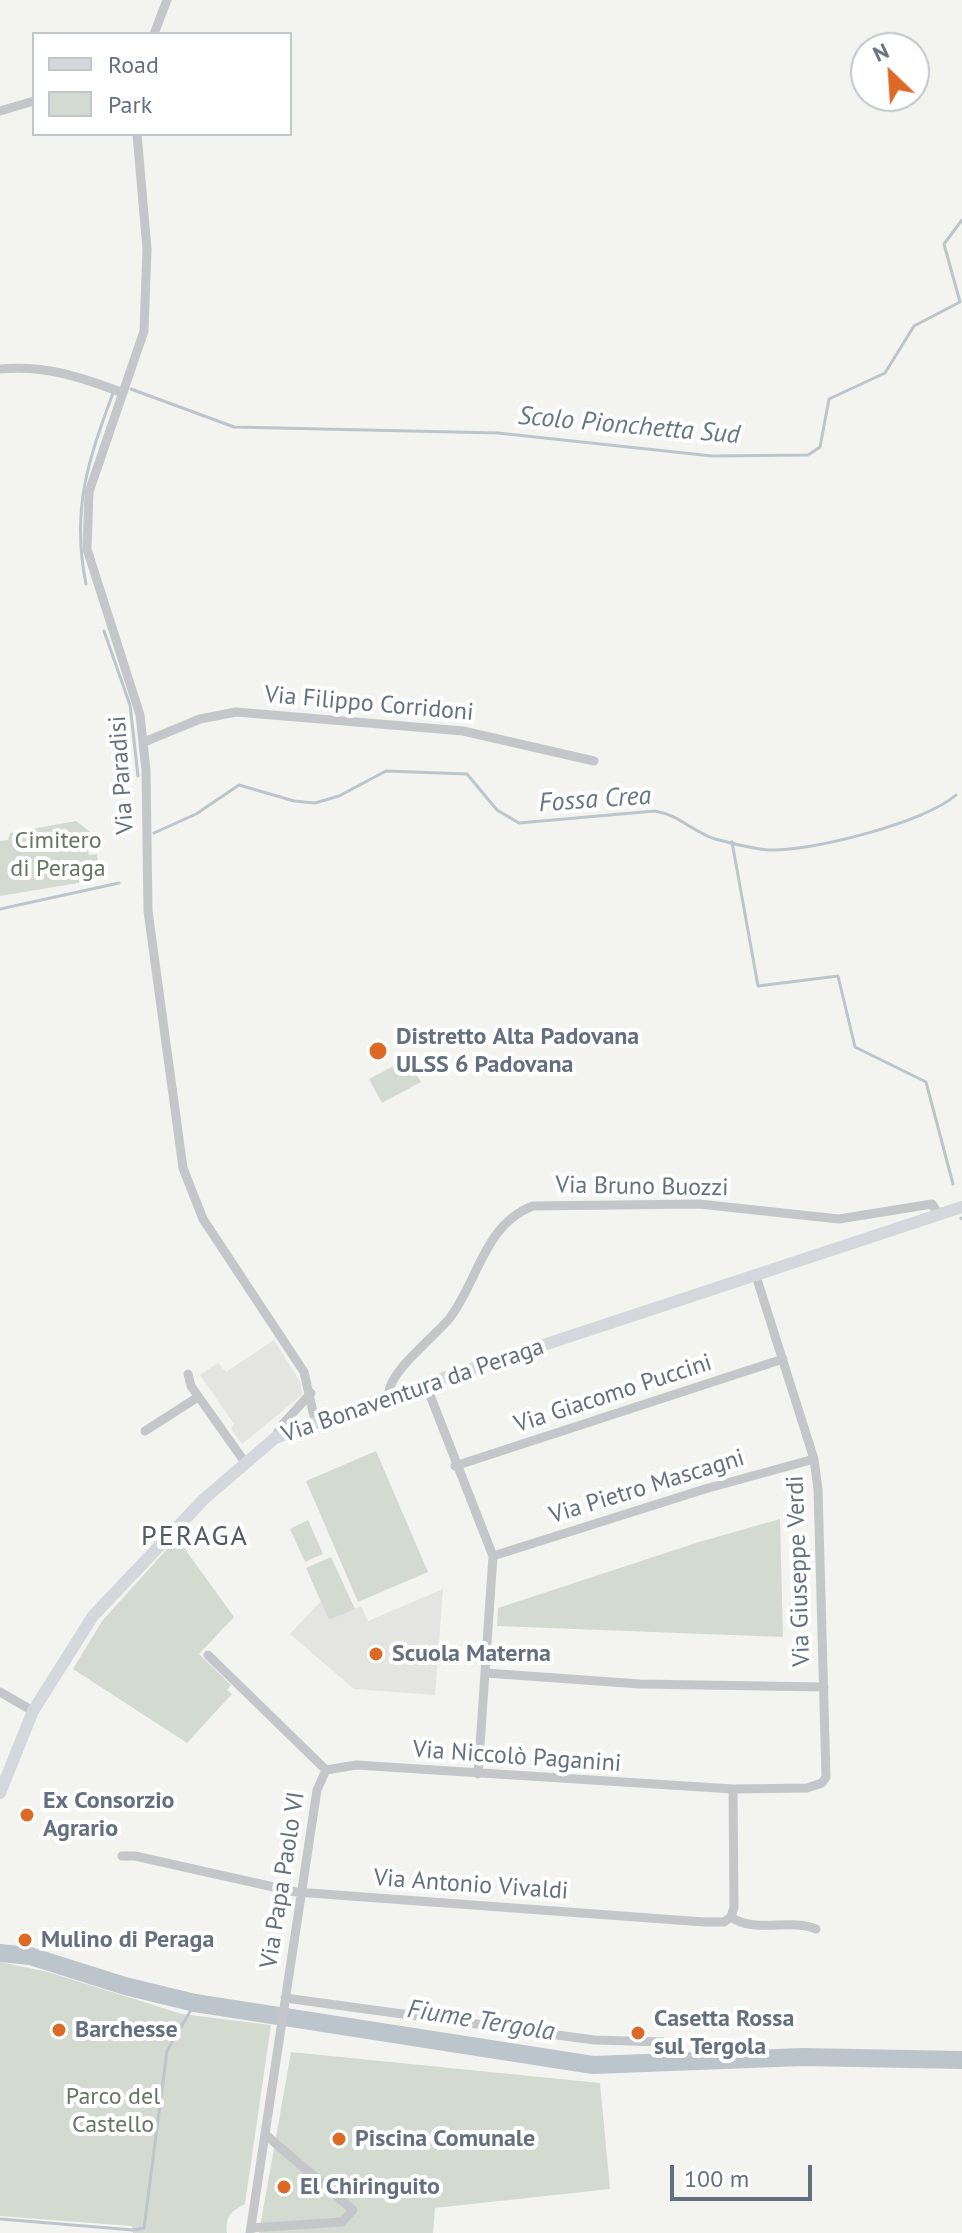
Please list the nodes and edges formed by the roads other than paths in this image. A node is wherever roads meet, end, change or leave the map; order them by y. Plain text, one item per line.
1 (167, 0) edge
2 (155, 32) edge
3 (32, 102) edge
4 (0, 111) edge
5 (137, 136) edge
6 (0, 369) edge
7 (117, 390) junction
8 (144, 742) junction
9 (594, 761) dead end
10 (962, 1207) edge
11 (939, 1215) junction
12 (756, 1276) junction
13 (783, 1359) junction
14 (188, 1374) dead end
15 (426, 1385) junction
16 (311, 1393) junction
17 (389, 1396) junction
18 (198, 1397) junction
19 (315, 1421) junction
20 (145, 1431) dead end
21 (275, 1438) junction
22 (814, 1459) junction
23 (244, 1461) junction
24 (455, 1466) junction
25 (493, 1556) junction
26 (208, 1655) dead end
27 (486, 1673) junction
28 (824, 1687) junction
29 (0, 1692) edge
30 (33, 1711) junction
31 (326, 1770) junction
32 (478, 1774) junction
33 (826, 1777) joint
34 (733, 1789) junction
35 (0, 1793) edge
36 (122, 1856) dead end
37 (301, 1892) junction
38 (731, 1917) junction
39 (816, 1929) dead end
40 (285, 2003) junction
41 (663, 2042) dead end
42 (266, 2135) junction
43 (251, 2230) edge

1 - 2 street
3 - 4 street
5 - 7 street, Via Paradisi
6 - 7 street
7 - 8 street, Via Paradisi
8 - 9 street, Via Filippo Corridoni
8 - 16 street, Via Paradisi
10 - 11 main road, Via Bonaventura da Peraga
11 - 12 main road, Via Bonaventura da Peraga
11 - 17 street, Via Bruno Buozzi
12 - 13 street, Via Giuseppe Verdi
12 - 15 main road, Via Bonaventura da Peraga
13 - 22 street, Via Giuseppe Verdi
13 - 24 street, Via Giacomo Puccini
14 - 18 street
15 - 17 main road, Via Bonaventura da Peraga
15 - 24 street
16 - 19 street, Via Paradisi
16 - 21 street
17 - 19 main road, Via Bonaventura da Peraga
18 - 20 street
18 - 23 street
19 - 21 main road, Via Bonaventura da Peraga
21 - 23 main road, Via Bonaventura da Peraga
22 - 25 street, Via Pietro Mascagni
22 - 28 street, Via Giuseppe Verdi
23 - 30 main road, Via Bonaventura da Peraga
24 - 25 street
25 - 27 street
26 - 31 street
27 - 28 street
27 - 32 street
28 - 33 street, Via Giuseppe Verdi
29 - 30 street
30 - 35 main road, Via Bonaventura da Peraga
31 - 32 street, Via Niccolò Paganini
31 - 37 street, Via Papa Paolo VI
32 - 34 street, Via Niccolò Paganini
33 - 34 street, Via Niccolò Paganini
34 - 38 street
36 - 37 street, Via Antonio Vivaldi
37 - 38 street, Via Antonio Vivaldi
37 - 40 street, Via Papa Paolo VI
38 - 39 street, Via Antonio Vivaldi
40 - 41 street
40 - 42 street, Via Papa Paolo VI
42 - 43 street, Via Papa Paolo VI
42 - 43 street

